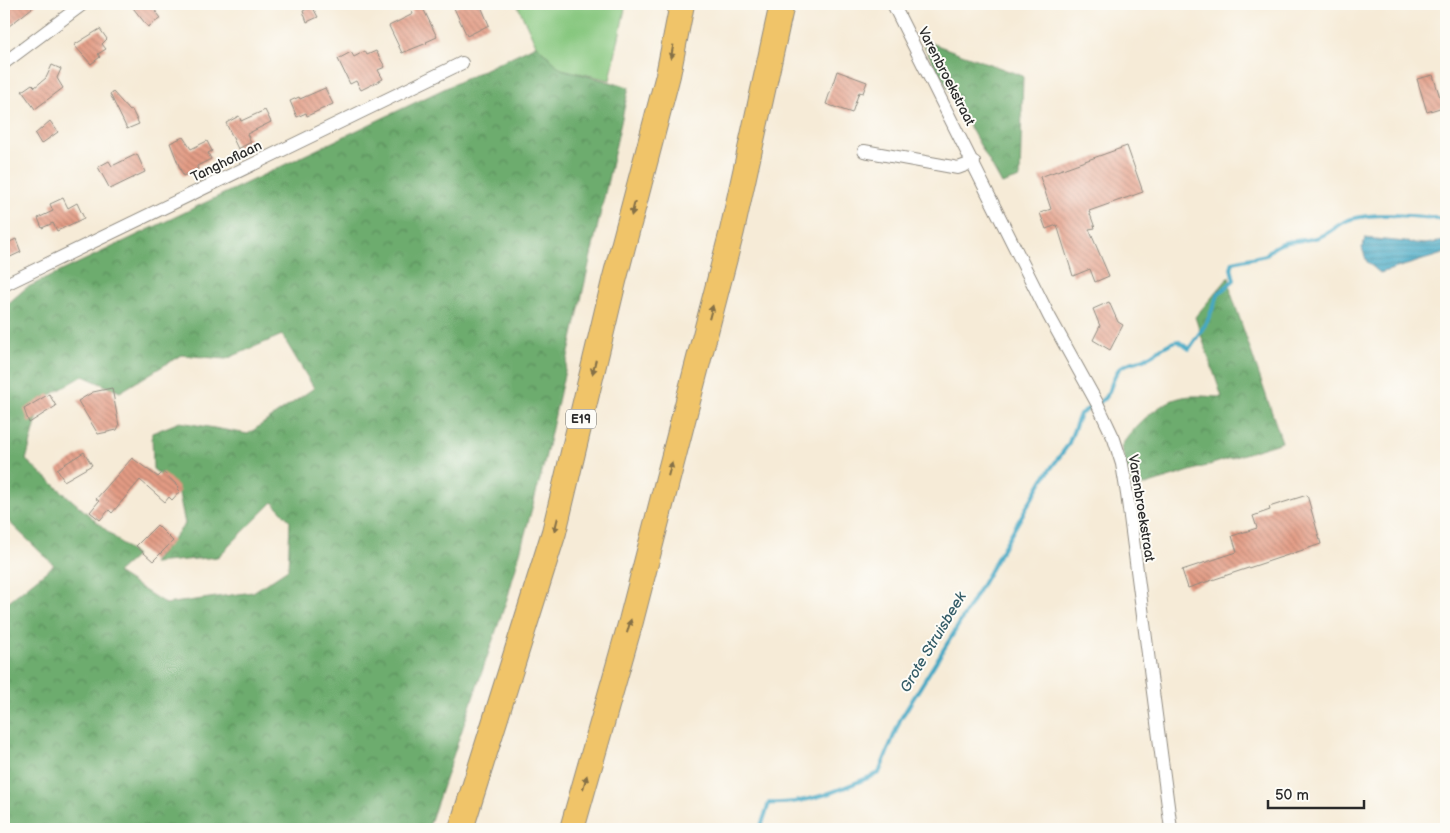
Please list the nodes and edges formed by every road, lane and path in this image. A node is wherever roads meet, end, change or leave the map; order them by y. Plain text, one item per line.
1 (83, 4) edge
2 (682, 4) edge
3 (782, 4) edge
4 (893, 4) edge
5 (4, 63) edge
6 (462, 63) dead end
7 (864, 151) dead end
8 (974, 162) junction
9 (4, 285) edge
10 (461, 829) edge
11 (572, 829) edge
12 (1171, 829) edge

1 - 5 street
2 -> 10 highway, E19
11 -> 3 highway
4 - 8 street, Varenbroekstraat
6 - 9 street, Tanghoflaan
7 - 8 street
8 - 12 street, Varenbroekstraat

